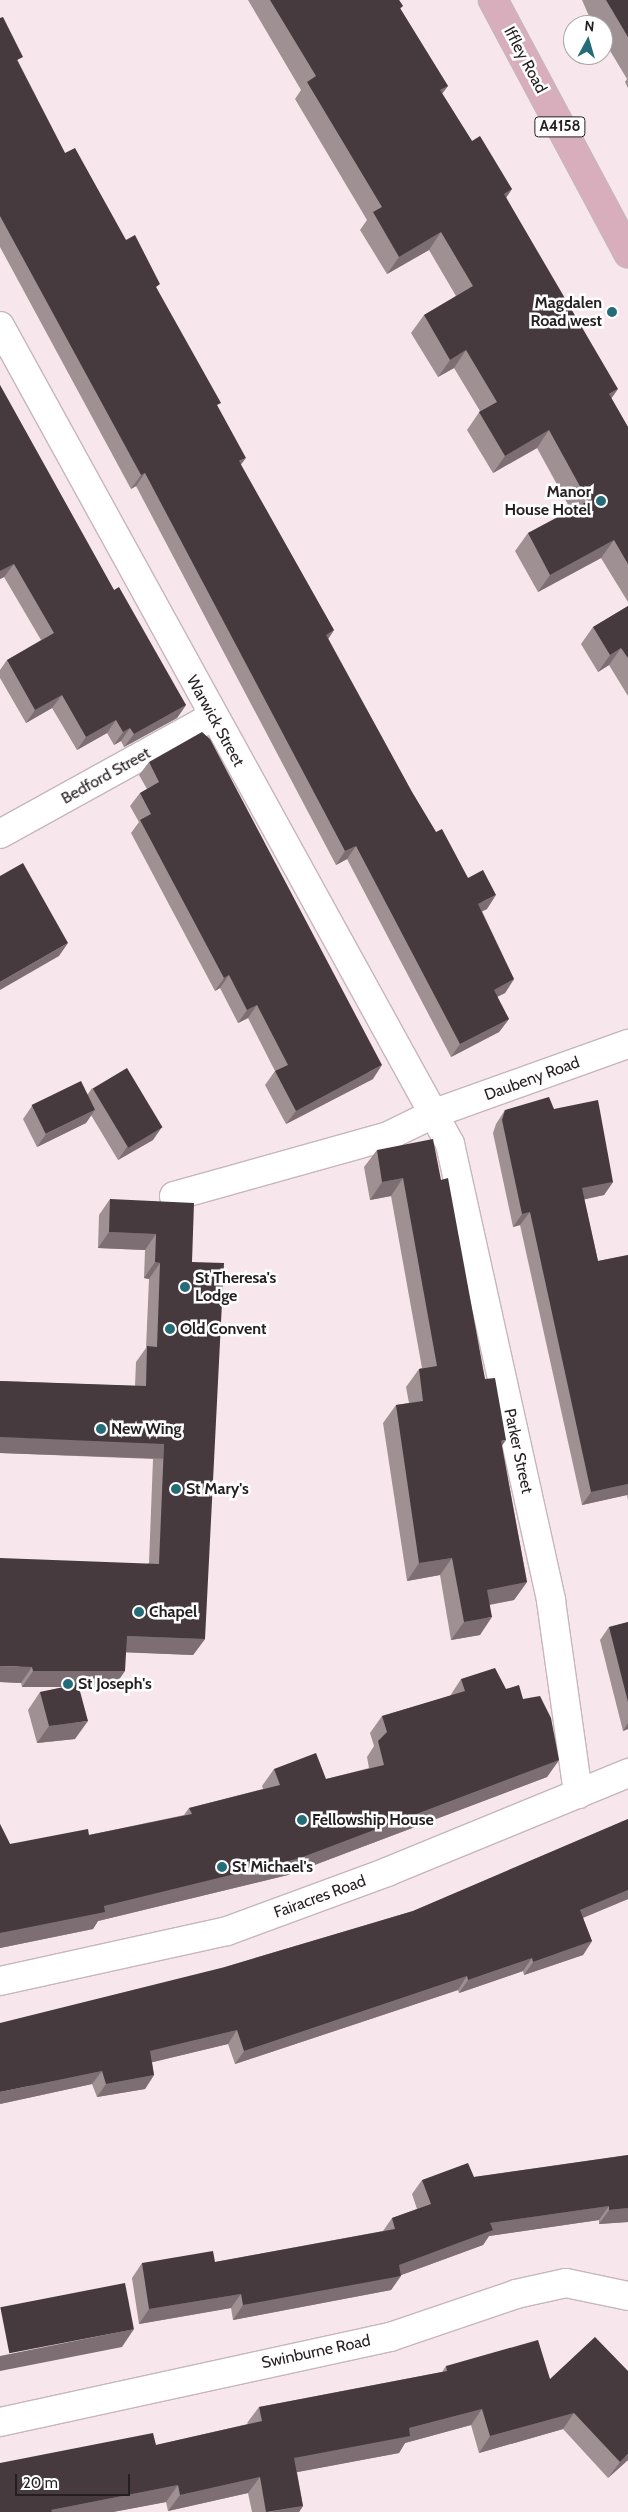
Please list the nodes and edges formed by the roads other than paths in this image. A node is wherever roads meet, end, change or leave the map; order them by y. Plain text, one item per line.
1 (492, 0) edge
2 (628, 253) edge
3 (0, 326) edge
4 (212, 717) junction
5 (0, 834) edge
6 (628, 1044) edge
7 (436, 1114) junction
8 (174, 1196) dead end
9 (628, 1774) edge
10 (578, 1794) junction
11 (0, 1981) edge
12 (628, 2296) edge
13 (0, 2422) edge

1 - 2 main road, Iffley Road / A4158
3 - 4 street, Warwick Street
4 - 5 street, Bedford Street
4 - 7 street, Warwick Street
6 - 7 street, Daubeny Road
7 - 8 street, Daubeny Road
7 - 10 street, Parker Street
9 - 10 street, Fairacres Road
10 - 11 street, Fairacres Road
12 - 13 street, Swinburne Road

